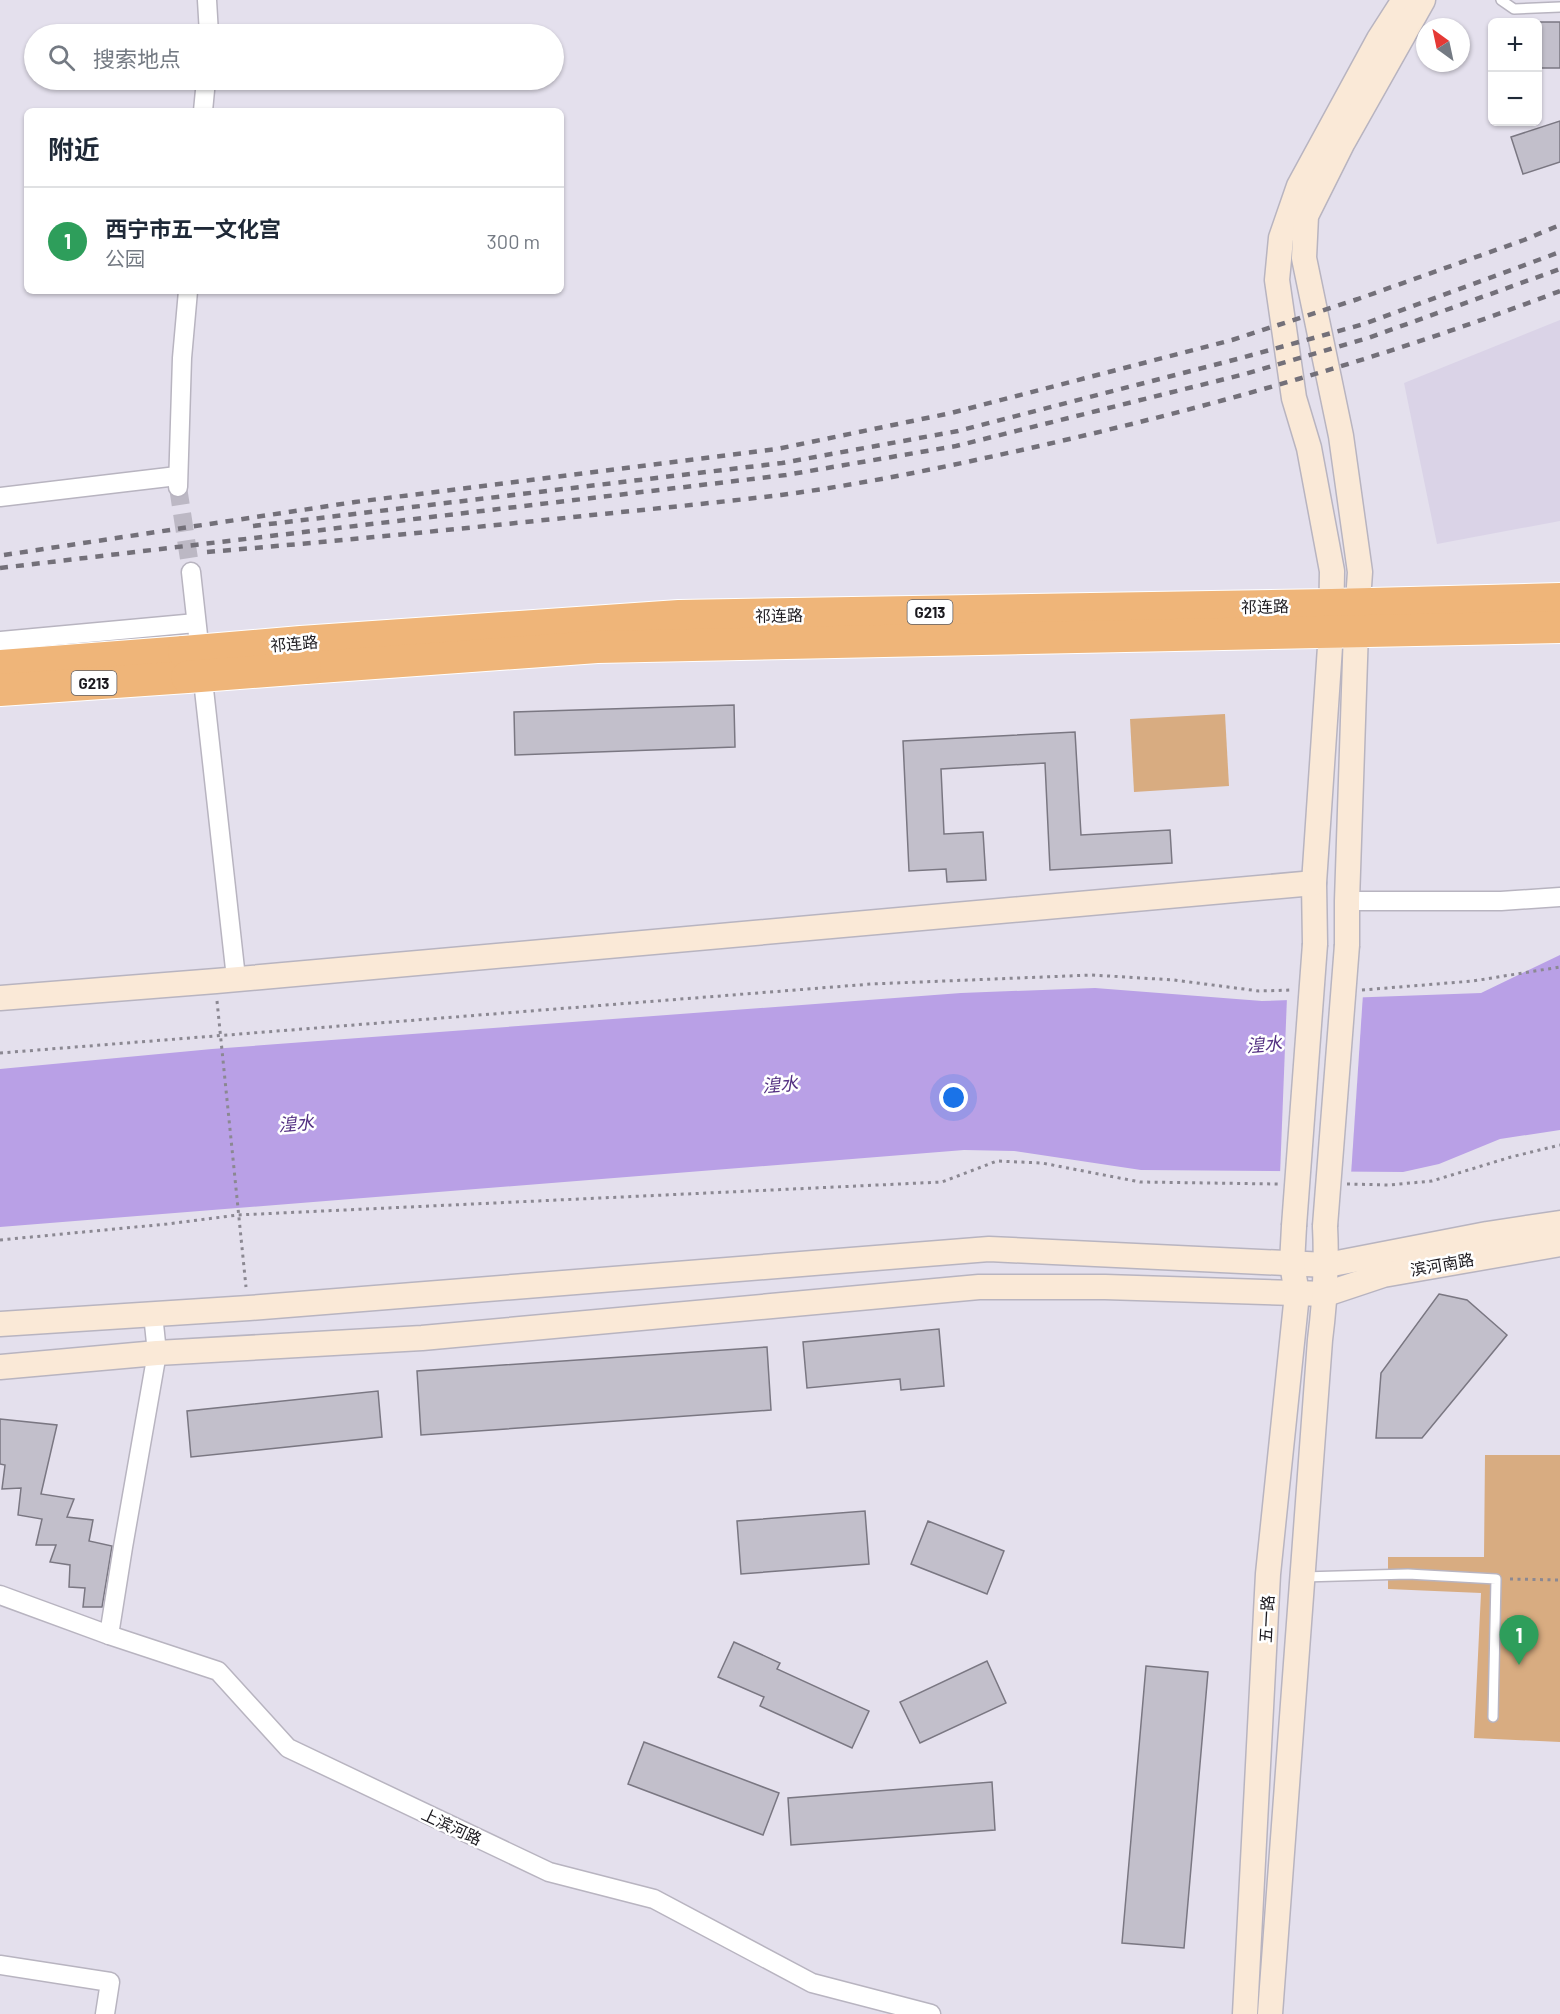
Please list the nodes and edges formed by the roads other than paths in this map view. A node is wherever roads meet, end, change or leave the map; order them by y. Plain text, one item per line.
1 (207, 0) edge
2 (1404, 0) edge
3 (1423, 0) edge
4 (1501, 0) edge
5 (1560, 7) edge
6 (208, 24) edge
7 (205, 90) edge
8 (203, 108) edge
9 (188, 294) edge
10 (0, 497) edge
11 (191, 572) tunnel mouth
12 (1560, 599) edge
13 (1345, 618) junction
14 (196, 623) junction
15 (1560, 627) edge
16 (0, 641) edge
17 (186, 665) junction
18 (0, 666) edge
19 (0, 690) edge
20 (1314, 883) junction
21 (1560, 897) edge
22 (1347, 901) junction
23 (226, 979) junction
24 (0, 998) edge
25 (1560, 1223) edge
26 (1560, 1244) edge
27 (1292, 1264) junction
28 (1327, 1265) junction
29 (1297, 1294) junction
30 (1326, 1294) junction
31 (153, 1314) junction
32 (0, 1324) edge
33 (157, 1353) junction
34 (0, 1367) edge
35 (1303, 1577) junction
36 (0, 1594) edge
37 (109, 1635) junction
38 (1493, 1717) dead end
39 (0, 1965) edge
40 (105, 2014) edge
41 (931, 2014) edge
42 (1245, 2014) edge
43 (1270, 2014) edge

1 - 6 street
2 - 13 street
3 - 13 street
4 - 5 lane
7 - 8 street
9 - 10 street
11 - 14 street
12 - 13 highway, 祁连路 / G213
13 - 15 highway, 祁连路 / G213
13 - 17 highway, 祁连路 / G213, bridge
13 - 20 street, 五一路
13 - 22 street, 五一路
14 - 16 street
14 - 23 street
17 - 18 highway, 祁连路 / G213
17 - 19 highway, 祁连路 / G213
20 - 23 street
20 - 27 street, 五一路, bridge
21 - 22 street
22 - 28 street, 五一路, bridge
23 - 24 street
25 - 28 street
26 - 30 street, 滨河南路
27 - 28 street
27 - 29 street, 五一路
27 - 31 street
28 - 30 street, 五一路
29 - 30 street, 滨河南路
29 - 33 street, 滨河南路
29 - 42 street, 五一路
30 - 35 street, 五一路
31 - 32 street
31 - 33 street
33 - 34 street, 滨河南路
33 - 37 street
35 - 38 lane
35 - 43 street, 五一路
36 - 37 street, 上滨河路
37 - 41 street, 上滨河路
39 - 40 street

